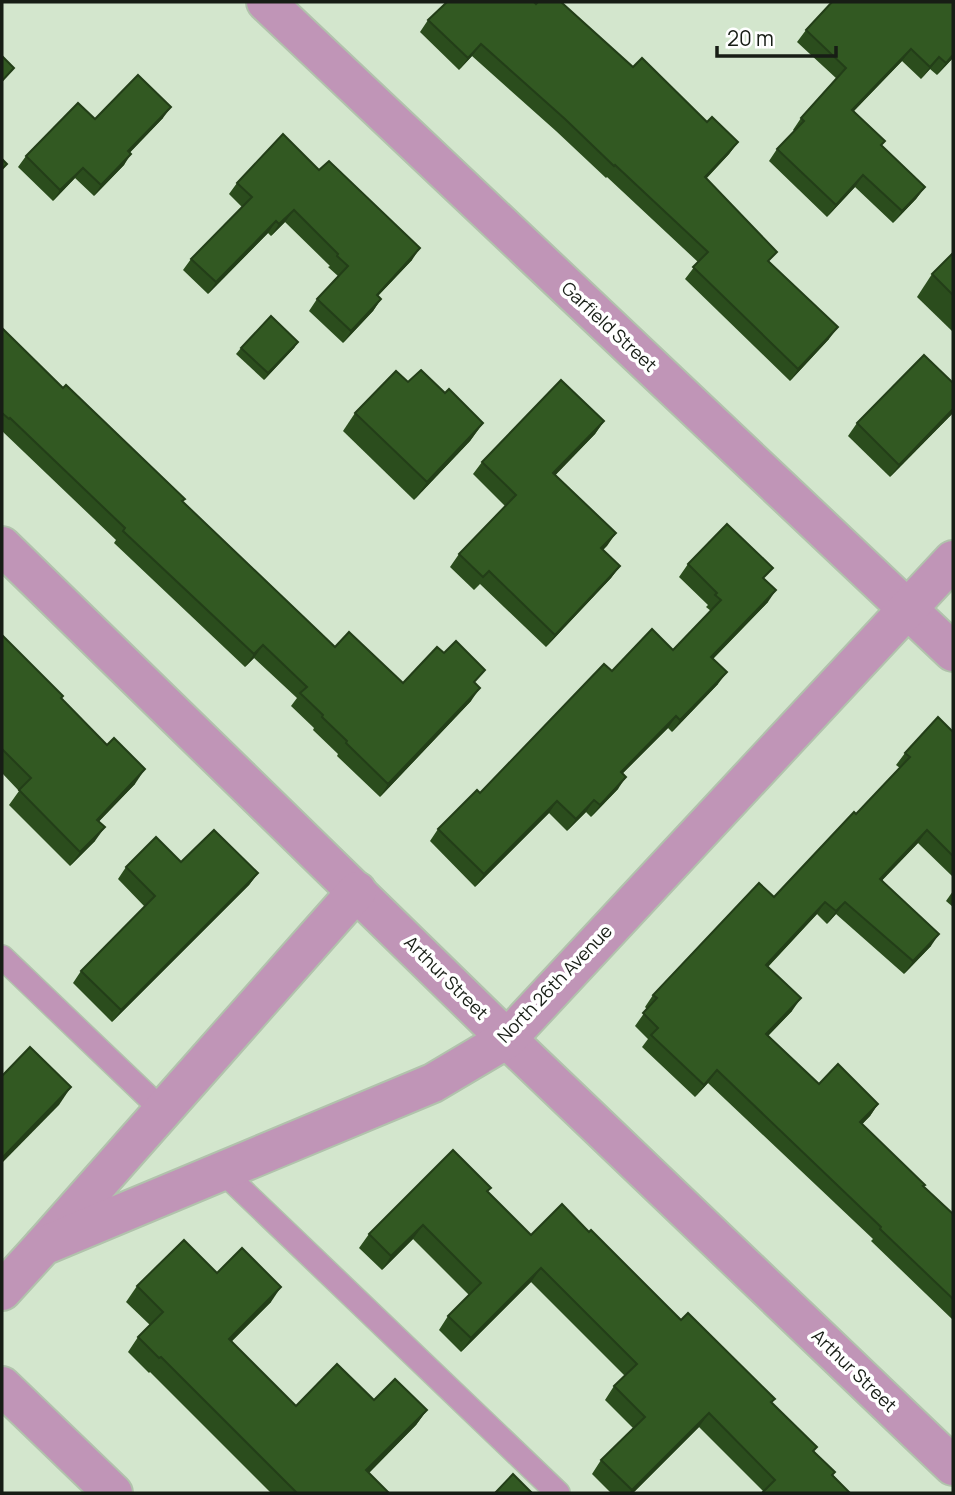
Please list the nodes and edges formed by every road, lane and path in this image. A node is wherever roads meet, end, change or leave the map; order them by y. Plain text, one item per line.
1 (266, 2) edge
2 (2, 546) edge
3 (953, 560) edge
4 (908, 610) junction
5 (953, 652) edge
6 (357, 891) junction
7 (2, 957) edge
8 (507, 1039) junction
9 (163, 1111) junction
10 (222, 1171) junction
11 (43, 1246) junction
12 (2, 1291) edge
13 (2, 1386) edge
14 (953, 1466) edge
15 (113, 1493) edge
16 (558, 1493) edge

1 - 4 street, Garfield Street
2 - 6 street, Arthur Street
3 - 4 street, North 26th Avenue
4 - 5 street, Garfield Street
4 - 8 street, North 26th Avenue
6 - 8 street, Arthur Street
6 - 9 street, North 26th Avenue
7 - 9 lane
8 - 10 street, North 26th Avenue
8 - 14 street, Arthur Street
9 - 11 street, North 26th Avenue
10 - 11 street, North 26th Avenue
10 - 16 lane
11 - 12 street, North 26th Avenue
13 - 15 street

